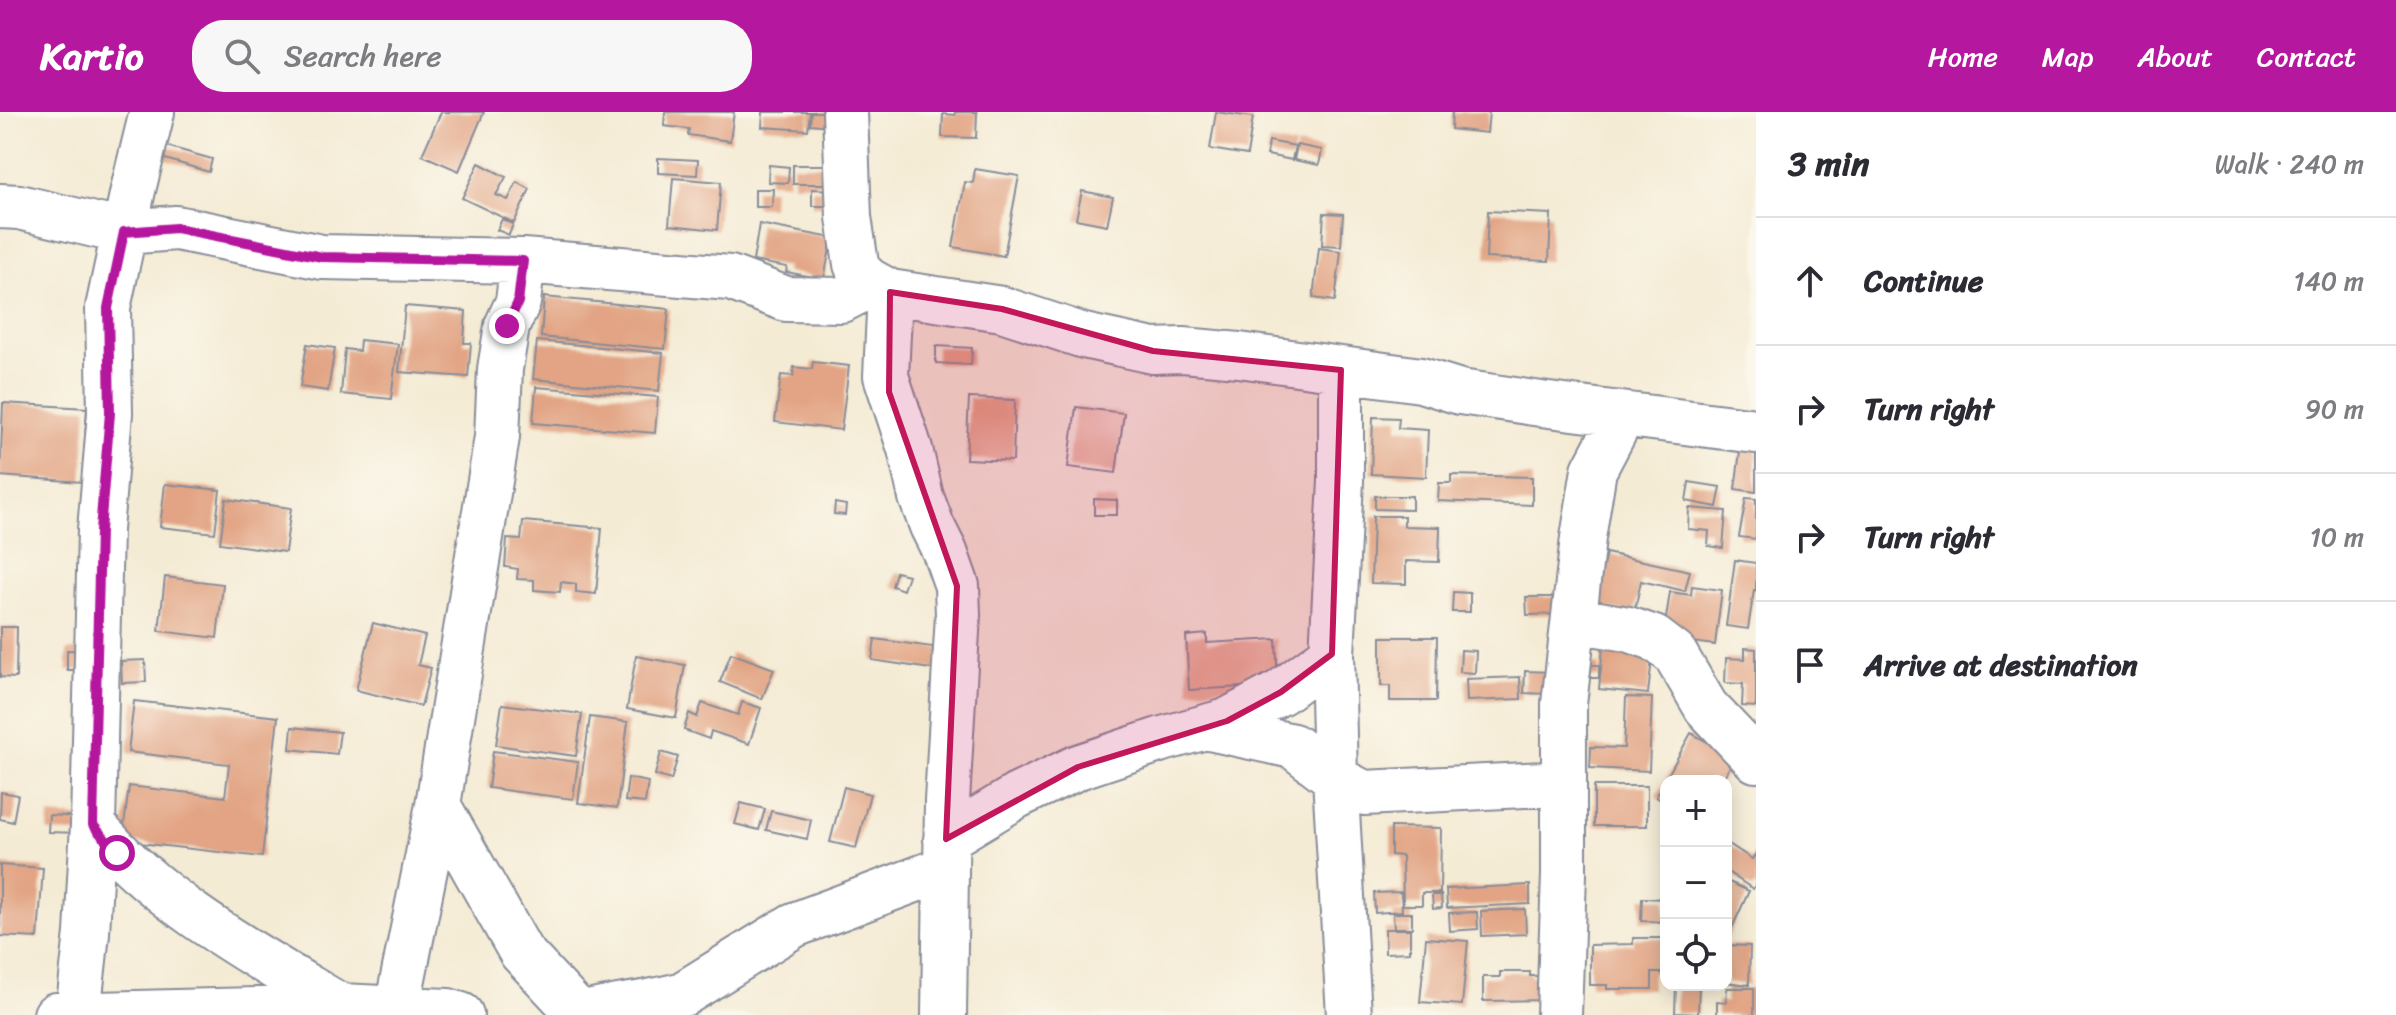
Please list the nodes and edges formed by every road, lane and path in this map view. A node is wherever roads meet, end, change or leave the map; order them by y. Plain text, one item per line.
1 (152, 112) edge
2 (845, 112) edge
3 (0, 206) edge
4 (124, 232) junction
5 (523, 261) junction
6 (882, 288) junction
7 (1341, 370) junction
8 (1623, 415) junction
9 (1756, 431) edge
10 (1575, 620) junction
11 (1332, 654) junction
12 (1205, 727) junction
13 (1756, 760) edge
14 (1335, 778) junction
15 (1564, 783) junction
16 (438, 805) junction
17 (93, 825) junction
18 (945, 854) junction
19 (340, 1006) junction
20 (397, 1008) junction
21 (67, 1014) edge
22 (461, 1015) edge
23 (580, 1015) edge
24 (944, 1015) edge
25 (1349, 1015) edge
26 (1559, 1015) edge

1 - 4 street
2 - 6 street
3 - 4 street
4 - 5 street
4 - 17 street
5 - 6 street
5 - 16 street
6 - 7 street
6 - 18 street
7 - 8 street
7 - 11 street
8 - 9 street
8 - 10 street
10 - 13 street
10 - 15 street
11 - 12 street
11 - 14 street
12 - 14 street
12 - 18 street
14 - 15 street
14 - 25 street
15 - 26 street
16 - 20 street
16 - 23 street
17 - 19 street
17 - 21 street
18 - 23 street
18 - 24 street
19 - 20 street
19 - 21 street
20 - 22 street

